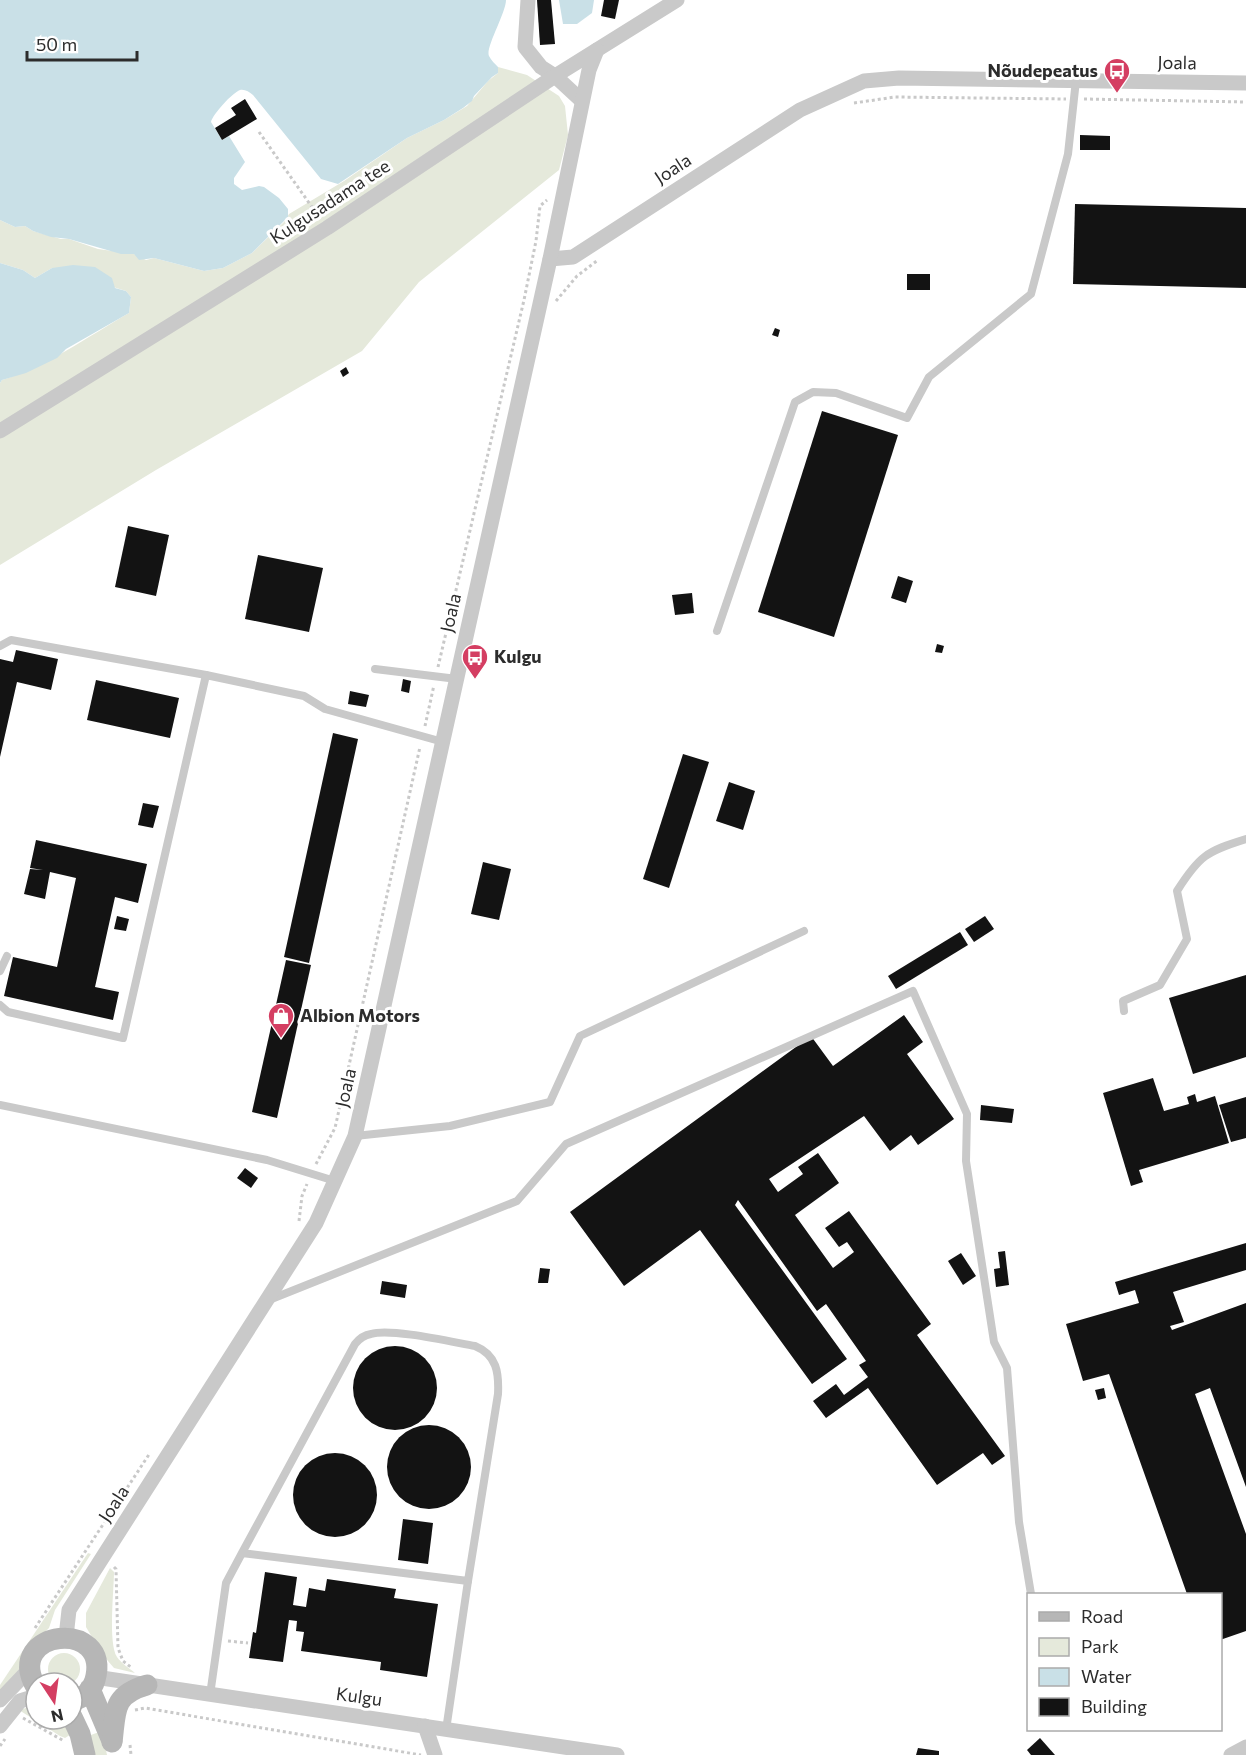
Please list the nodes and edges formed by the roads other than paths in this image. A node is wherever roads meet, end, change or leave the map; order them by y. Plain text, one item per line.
1 (528, 0) edge
2 (677, 0) edge
3 (597, 50) junction
4 (555, 76) junction
5 (1076, 81) junction
6 (1246, 83) edge
7 (582, 101) junction
8 (550, 259) junction
9 (0, 431) edge
10 (717, 631) dead end
11 (0, 646) edge
12 (375, 669) dead end
13 (206, 675) junction
14 (457, 679) junction
15 (442, 742) junction
16 (1246, 839) edge
17 (804, 931) dead end
18 (7, 956) dead end
19 (0, 971) edge
20 (0, 1005) edge
21 (1124, 1011) dead end
22 (0, 1106) edge
23 (355, 1136) junction
24 (335, 1180) junction
25 (268, 1301) junction
26 (242, 1553) junction
27 (468, 1581) junction
28 (1031, 1593) edge
29 (66, 1637) junction
30 (30, 1671) edge
31 (24, 1682) edge
32 (93, 1683) junction
33 (147, 1685) junction
34 (84, 1693) edge
35 (210, 1695) junction
36 (0, 1700) edge
37 (24, 1700) edge
38 (425, 1726) junction
39 (446, 1730) junction
40 (3, 1731) edge
41 (79, 1731) edge
42 (119, 1744) edge
43 (1246, 1748) edge
44 (76, 1749) edge
45 (435, 1755) edge
46 (617, 1755) edge
47 (1231, 1755) edge

1 - 4 street
2 - 3 street, Kulgusadama tee
3 - 4 street, Kulgusadama tee
3 - 7 street
4 - 7 street
4 - 9 street, Kulgusadama tee
5 - 6 street, Joala
5 - 8 street, Joala
5 - 10 lane
7 - 8 street
8 - 14 street, Joala
11 - 13 lane
12 - 14 lane
13 - 15 lane
13 - 20 lane
14 - 15 street, Joala
15 - 23 street, Joala
16 - 21 lane
17 - 23 lane
18 - 19 lane
22 - 24 lane
23 - 24 street, Joala
24 - 25 street, Joala
25 - 28 lane
25 - 29 street, Joala
26 - 27 lane
26 - 27 lane
26 - 35 lane
27 - 39 lane
29 - 30 main road
29 - 32 main road
31 - 36 street
32 - 33 street, Kulgu
32 - 34 main road
32 - 42 main road
33 - 35 street, Kulgu
33 - 42 main road
35 - 38 street, Kulgu
37 - 40 street
38 - 39 street, Kulgu
38 - 45 street
39 - 46 street, Kulgu
41 - 44 main road
43 - 47 street

